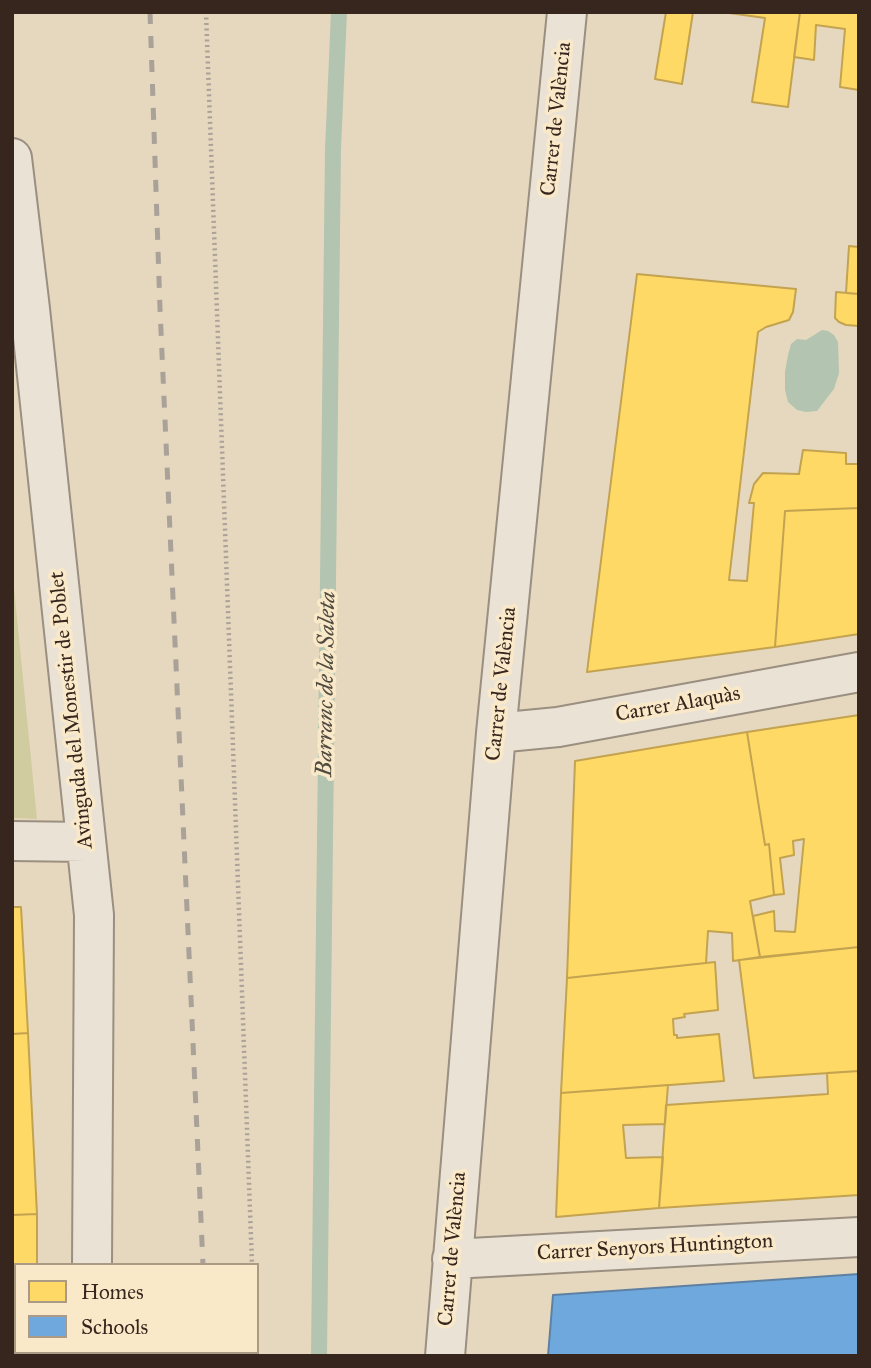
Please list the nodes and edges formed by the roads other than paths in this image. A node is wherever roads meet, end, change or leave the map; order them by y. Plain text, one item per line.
1 (567, 12) edge
2 (12, 158) edge
3 (21, 307) edge
4 (859, 672) edge
5 (496, 733) junction
6 (12, 841) edge
7 (86, 842) junction
8 (859, 1237) edge
9 (452, 1259) junction
10 (92, 1263) edge
11 (445, 1356) edge

1 - 5 street, Carrer de València
2 - 3 street, Avinguda del Monestir de Poblet
3 - 7 street, Avinguda del Monestir de Poblet
4 - 5 street, Carrer Alaquàs
5 - 9 street, Carrer de València
6 - 7 street
7 - 10 street, Avinguda del Monestir de Poblet
8 - 9 street, Carrer Senyors Huntington
9 - 11 street, Carrer de València

